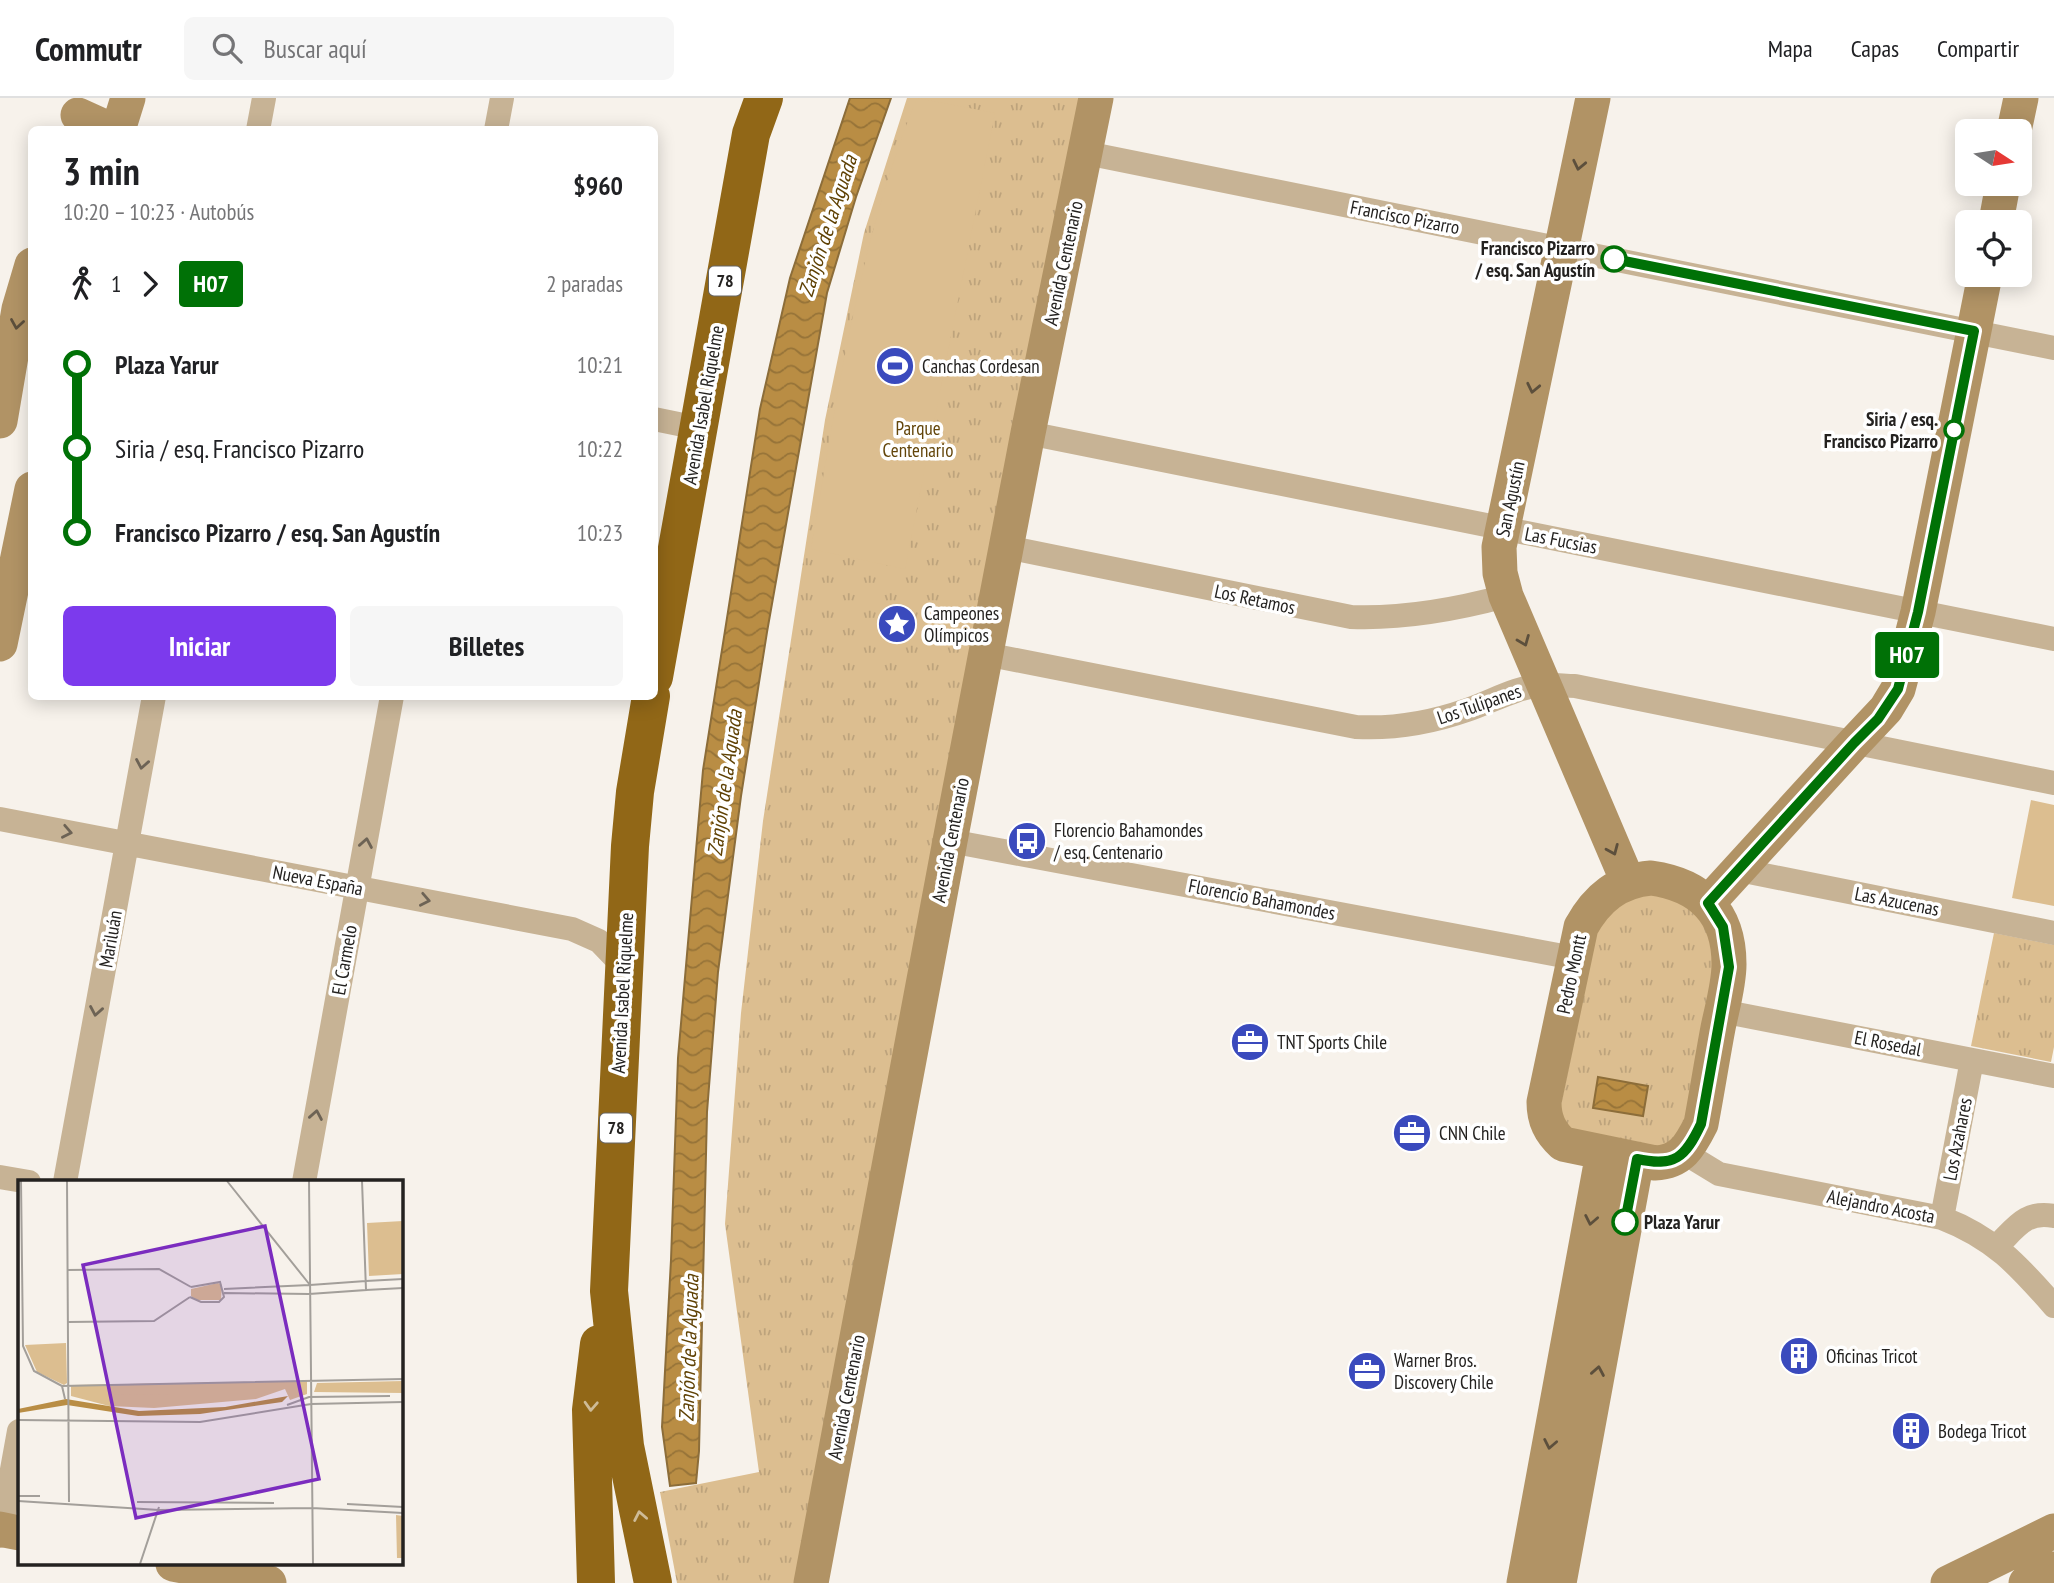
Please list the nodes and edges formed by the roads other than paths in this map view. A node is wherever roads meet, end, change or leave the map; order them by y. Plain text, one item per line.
1 (128, 98) edge
2 (264, 98) edge
3 (502, 98) edge
4 (764, 98) edge
5 (1096, 98) edge
6 (1593, 98) edge
7 (2021, 98) edge
8 (79, 114) edge
9 (749, 116) edge
10 (2017, 119) edge
11 (103, 126) edge
12 (119, 126) edge
13 (259, 126) edge
14 (497, 126) edge
15 (1086, 153) junction
16 (1562, 248) junction
17 (22, 279) edge
18 (1983, 287) edge
19 (1974, 331) junction
20 (2054, 348) edge
21 (22, 366) edge
22 (658, 420) edge
23 (0, 421) edge
24 (698, 428) junction
25 (1028, 433) junction
26 (28, 500) edge
27 (1504, 529) junction
28 (1006, 547) junction
29 (9, 550) edge
30 (1506, 596) junction
31 (1918, 612) junction
32 (2054, 639) edge
33 (0, 645) edge
34 (658, 654) edge
35 (985, 654) junction
36 (1543, 685) junction
37 (153, 700) edge
38 (391, 700) edge
39 (650, 700) edge
40 (1854, 743) junction
41 (2054, 783) edge
42 (0, 819) edge
43 (950, 841) junction
44 (127, 844) junction
45 (1739, 870) junction
46 (1628, 883) junction
47 (358, 887) junction
48 (1708, 903) junction
49 (2054, 933) edge
50 (1574, 958) junction
51 (623, 966) junction
52 (1721, 1010) junction
53 (1972, 1060) junction
54 (2054, 1076) edge
55 (1686, 1149) junction
56 (1620, 1156) junction
57 (0, 1177) edge
58 (18, 1180) edge
59 (65, 1180) edge
60 (304, 1180) edge
61 (2054, 1216) edge
62 (1942, 1219) junction
63 (1996, 1247) junction
64 (609, 1291) junction
65 (2054, 1306) edge
66 (18, 1439) edge
67 (2054, 1531) edge
68 (5, 1532) edge
69 (185, 1566) edge
70 (2054, 1569) edge
71 (232, 1574) edge
72 (1969, 1579) edge
73 (269, 1583) edge
74 (596, 1583) edge
75 (653, 1583) edge
76 (811, 1583) edge
77 (1524, 1583) edge
78 (1559, 1583) edge
79 (2026, 1583) edge

1 - 12 street
2 - 13 street
3 - 14 street
4 - 9 highway, Avenida Isabel Riquelme / 78
5 - 15 street, Avenida Centenario
6 -> 16 street, San Agustín
7 - 10 street
8 - 11 street
9 - 24 highway, Avenida Isabel Riquelme / 78
15 - 16 street, Francisco Pizarro
15 - 25 street, Avenida Centenario
16 - 19 street, Francisco Pizarro
16 -> 27 street, San Agustín
17 -> 21 street
18 - 19 street
19 - 20 street, Francisco Pizarro
19 - 31 street
21 - 23 street
22 - 24 street
24 - 34 highway, Avenida Isabel Riquelme / 78
25 - 27 street, Las Fucsias
25 - 28 street, Avenida Centenario
26 - 29 street
27 - 30 street, San Agustín
27 - 31 street, Las Fucsias
28 - 30 street, Los Retamos
28 - 35 street, Avenida Centenario
29 - 33 street
30 -> 36 street, San Agustín
31 - 32 street, Las Fucsias
31 - 40 street
35 - 36 street, Los Tulipanes
35 - 43 street, Avenida Centenario
36 - 40 street, Los Tulipanes
36 -> 46 street, San Agustín
37 -> 44 street, Mariluán
47 -> 38 street, El Carmelo
39 - 51 highway, Avenida Isabel Riquelme / 78
40 - 41 street, Los Tulipanes
40 - 45 street
42 -> 44 street, Nueva España
43 - 50 street, Florencio Bahamondes
43 - 76 street, Avenida Centenario
44 - 47 street, Nueva España
44 -> 59 street, Mariluán
45 - 48 street
45 - 49 street, Las Azucenas
46 - 48 street, Pedro Montt
46 - 50 street, Pedro Montt
47 -> 51 street, Nueva España
60 -> 47 street, El Carmelo
48 - 52 street, Pedro Montt
50 - 56 street, Pedro Montt
51 - 64 highway, Avenida Isabel Riquelme / 78
52 - 53 street, El Rosedal
52 - 55 street, Pedro Montt
53 - 54 street, El Rosedal
53 - 62 street, Los Azahares
55 - 56 street, Pedro Montt
55 - 62 street, Alejandro Acosta
56 -> 77 street
78 -> 56 street
57 - 58 street
61 - 63 street
62 - 63 street, Alejandro Acosta
63 - 65 street, Alejandro Acosta
64 -> 74 highway, Avenida Isabel Riquelme / 78
75 -> 64 highway, Avenida Isabel Riquelme / 78
66 - 68 street
67 - 72 street
69 - 71 street
70 - 79 street
71 - 73 street

